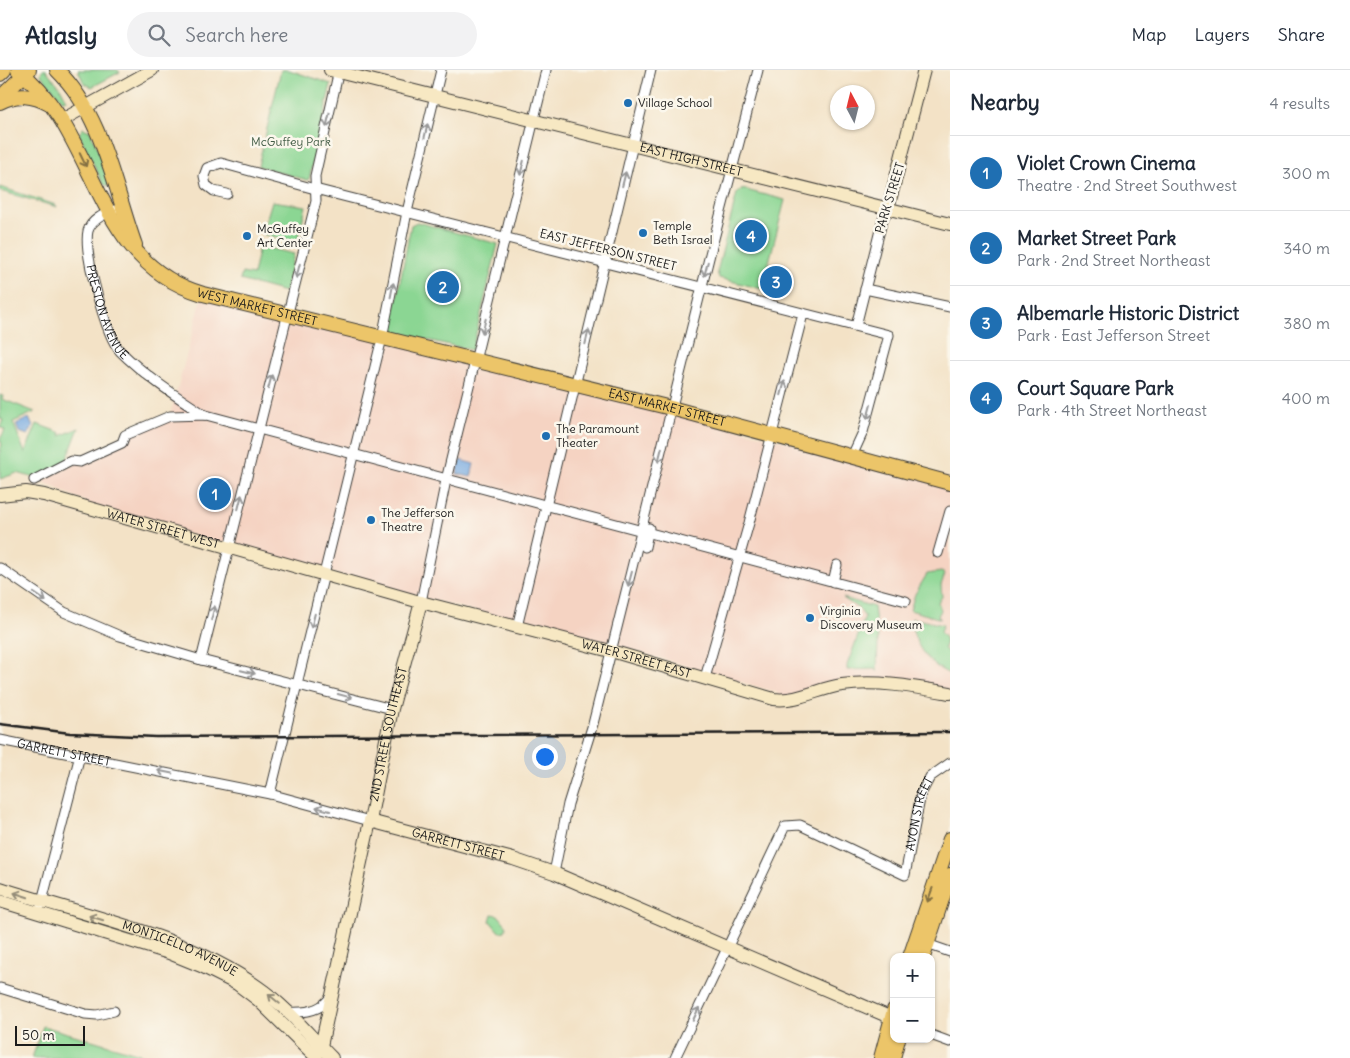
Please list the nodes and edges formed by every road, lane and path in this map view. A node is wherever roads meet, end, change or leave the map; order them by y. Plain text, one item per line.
1 (4, 70) edge
2 (57, 70) edge
3 (72, 70) edge
4 (152, 70) edge
5 (441, 70) edge
6 (546, 70) edge
7 (651, 70) edge
8 (758, 70) edge
9 (924, 70) edge
10 (336, 71) edge
11 (23, 72) edge
12 (0, 74) edge
13 (76, 92) junction
14 (434, 95) junction
15 (0, 98) edge
16 (0, 102) edge
17 (54, 107) junction
18 (85, 108) junction
19 (62, 120) junction
20 (534, 121) junction
21 (632, 146) junction
22 (732, 171) junction
23 (315, 189) junction
24 (227, 194) dead end
25 (122, 206) junction
26 (888, 208) junction
27 (108, 212) junction
28 (407, 212) junction
29 (950, 224) edge
30 (504, 237) junction
31 (140, 257) junction
32 (604, 261) junction
33 (702, 286) junction
34 (865, 289) junction
35 (950, 307) edge
36 (803, 314) junction
37 (287, 315) junction
38 (856, 326) junction
39 (382, 338) junction
40 (476, 360) junction
41 (576, 385) junction
42 (671, 408) junction
43 (206, 416) junction
44 (258, 429) junction
45 (771, 435) junction
46 (352, 454) junction
47 (852, 456) junction
48 (34, 480) dead end
49 (446, 480) junction
50 (950, 483) edge
51 (0, 495) edge
52 (546, 506) junction
53 (950, 511) edge
54 (641, 516) dead end
55 (651, 519) dead end
56 (642, 532) junction
57 (634, 544) dead end
58 (645, 547) dead end
59 (228, 549) junction
60 (938, 554) dead end
61 (738, 556) junction
62 (837, 565) dead end
63 (0, 568) edge
64 (325, 574) junction
65 (833, 582) junction
66 (906, 601) dead end
67 (421, 602) junction
68 (517, 627) junction
69 (611, 652) junction
70 (201, 660) junction
71 (705, 678) junction
72 (298, 684) junction
73 (950, 693) edge
74 (392, 708) junction
75 (0, 740) edge
76 (80, 755) junction
77 (950, 763) edge
78 (270, 794) junction
79 (370, 821) junction
80 (948, 844) edge
81 (554, 873) junction
82 (950, 875) edge
83 (0, 888) edge
84 (0, 901) edge
85 (41, 907) junction
86 (922, 947) edge
87 (727, 948) junction
88 (950, 952) edge
89 (0, 988) edge
90 (334, 991) junction
91 (114, 1012) dead end
92 (288, 1012) junction
93 (890, 1015) edge
94 (890, 1026) edge
95 (935, 1036) edge
96 (950, 1042) edge
97 (897, 1043) edge
98 (318, 1054) edge
99 (332, 1058) edge
100 (675, 1058) edge
101 (881, 1058) edge
102 (893, 1058) edge

1 - 12 main road
2 - 13 main road
3 - 13 main road
4 - 18 street
5 - 14 street
6 - 20 street, 2ND STREET SOUTHEAST
7 - 21 street
8 - 22 street
9 - 26 street, PARK STREET
10 - 14 street, EAST HIGH STREET
10 -> 23 street
11 - 15 main road
11 - 17 main road
13 - 18 main road
14 - 20 street, EAST HIGH STREET
28 -> 14 street
16 - 17 main road
17 - 19 main road
18 - 19 street
18 - 25 main road
19 -> 27 main road
20 - 21 street, EAST HIGH STREET
20 -> 30 street, 2ND STREET SOUTHEAST
21 - 22 street, EAST HIGH STREET
32 -> 21 street
22 - 26 street, EAST HIGH STREET
22 -> 33 street
23 - 24 street, EAST JEFFERSON STREET
23 - 28 street, EAST JEFFERSON STREET
23 -> 37 street
25 - 27 street, PRESTON AVENUE
25 - 31 main road, WEST MARKET STREET
26 - 29 street, EAST HIGH STREET
26 - 34 street, PARK STREET
27 - 31 main road, WEST MARKET STREET
27 - 43 street, PRESTON AVENUE
28 - 30 street, EAST JEFFERSON STREET
39 -> 28 street
30 - 32 street, EAST JEFFERSON STREET
30 -> 40 street, 2ND STREET SOUTHEAST
31 - 37 main road, WEST MARKET STREET
32 - 33 street, EAST JEFFERSON STREET
41 -> 32 street
33 - 36 street, EAST JEFFERSON STREET
33 - 42 street
34 - 35 street
34 - 38 street, PARK STREET
36 - 38 street, EAST JEFFERSON STREET
45 -> 36 street
37 - 39 main road, WEST MARKET STREET
44 -> 37 street
38 -> 47 street, EAST JEFFERSON STREET
39 - 40 main road, EAST MARKET STREET
39 - 46 street
40 - 41 main road, EAST MARKET STREET
40 - 49 street, 2ND STREET SOUTHEAST
41 - 42 main road, EAST MARKET STREET
41 - 52 street
42 - 45 main road, EAST MARKET STREET
42 -> 56 street
43 - 44 street
43 - 48 street
44 - 46 street
59 -> 44 street
45 - 47 main road, EAST MARKET STREET
45 - 61 street
46 - 49 street
46 - 64 street
47 - 50 main road, EAST MARKET STREET
49 - 52 street
49 - 67 street, 2ND STREET SOUTHEAST
51 - 59 street, WATER STREET WEST
52 - 56 street
52 - 68 street
53 - 60 street
54 - 56 street
55 - 56 street
56 - 57 street
56 - 58 street
56 - 61 street
56 -> 69 street
59 - 64 street, WATER STREET WEST
70 -> 59 street
61 - 65 street
61 - 71 street
62 - 65 street
63 -> 70 street
64 - 67 street, WATER STREET EAST
64 -> 72 street
65 - 66 street
67 - 68 street, WATER STREET EAST
67 - 74 street, 2ND STREET SOUTHEAST
68 - 69 street, WATER STREET EAST
69 - 71 street, WATER STREET EAST
69 - 81 street
70 -> 72 street
71 - 73 street, WATER STREET EAST
72 -> 74 street
72 - 78 street
74 - 79 street, 2ND STREET SOUTHEAST
75 - 76 street, GARRETT STREET
78 -> 76 street, GARRETT STREET
76 - 85 street
77 - 87 street, AVON STREET
79 -> 78 street, GARRETT STREET
79 - 81 street, GARRETT STREET
79 - 90 street, 2ND STREET SOUTHEAST
80 -> 86 main road
81 - 87 street, GARRETT STREET
82 - 86 main road
85 -> 83 street, MONTICELLO AVENUE
84 - 85 street, MONTICELLO AVENUE
92 -> 85 street, MONTICELLO AVENUE
85 - 98 street, MONTICELLO AVENUE
86 - 88 street
87 - 93 street, GARRETT STREET
100 -> 87 street
89 - 91 street
90 - 92 street
90 - 98 street, 2ND STREET SOUTHEAST
92 - 98 street, MONTICELLO AVENUE
94 - 101 main road
95 - 96 street
97 - 102 main road
98 - 99 street, MONTICELLO AVENUE

